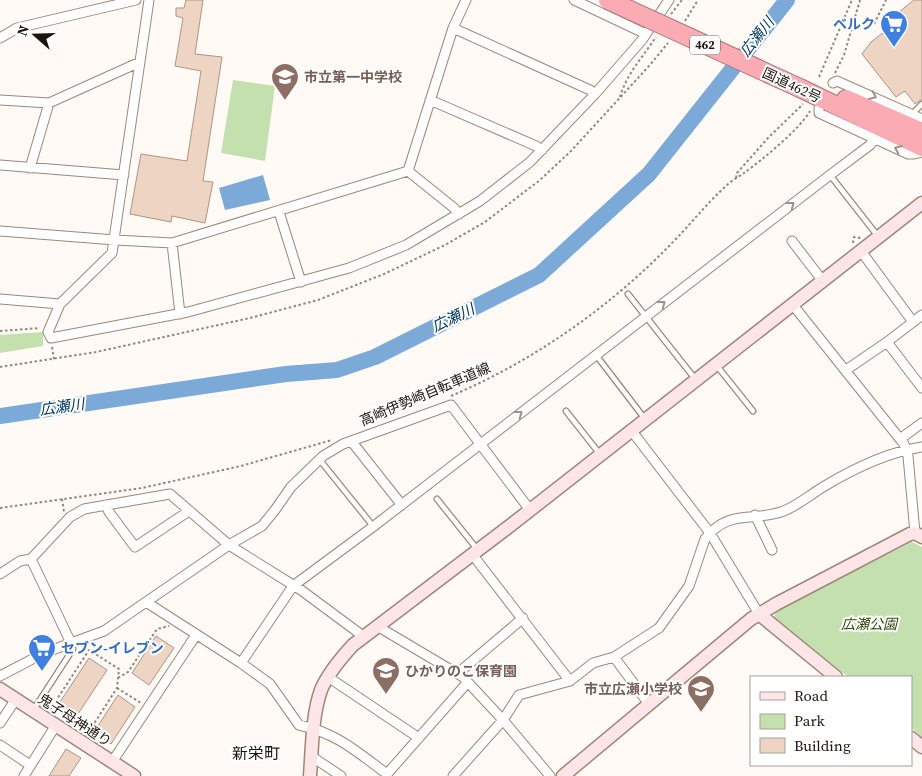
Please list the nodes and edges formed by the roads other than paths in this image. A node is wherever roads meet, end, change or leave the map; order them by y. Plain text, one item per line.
1 (136, 0) edge
2 (149, 0) edge
3 (466, 0) edge
4 (574, 0) edge
5 (608, 0) edge
6 (629, 0) edge
7 (666, 1) edge
8 (453, 28) junction
9 (646, 34) junction
10 (0, 38) edge
11 (140, 62) junction
12 (834, 78) road end
13 (808, 87) junction
14 (595, 94) junction
15 (0, 100) edge
16 (430, 100) junction
17 (50, 103) junction
18 (922, 104) edge
19 (816, 107) road end
20 (912, 114) junction
21 (922, 119) edge
22 (922, 132) edge
23 (874, 139) junction
24 (922, 147) edge
25 (542, 150) junction
26 (922, 152) edge
27 (0, 165) edge
28 (30, 168) junction
29 (408, 171) junction
30 (124, 175) junction
31 (830, 175) junction
32 (922, 203) edge
33 (279, 212) junction
34 (459, 214) junction
35 (0, 230) edge
36 (879, 237) junction
37 (114, 240) junction
38 (792, 241) dead end
39 (172, 243) junction
40 (861, 250) junction
41 (822, 280) junction
42 (300, 282) junction
43 (628, 294) dead end
44 (0, 299) edge
45 (60, 304) junction
46 (793, 305) junction
47 (180, 314) junction
48 (922, 315) edge
49 (645, 316) junction
50 (913, 322) junction
51 (887, 342) junction
52 (596, 355) junction
53 (716, 365) junction
54 (846, 370) junction
55 (696, 380) junction
56 (922, 388) edge
57 (566, 411) dead end
58 (753, 411) dead end
59 (645, 420) junction
60 (922, 423) edge
61 (631, 430) junction
62 (900, 439) junction
63 (352, 442) junction
64 (480, 443) junction
65 (922, 447) edge
66 (907, 450) junction
67 (600, 455) junction
68 (319, 459) junction
69 (437, 500) dead end
70 (401, 504) junction
71 (106, 505) junction
72 (530, 510) junction
73 (189, 511) junction
74 (755, 515) junction
75 (374, 526) junction
76 (710, 533) junction
77 (918, 535) edge
78 (229, 545) junction
79 (772, 550) dead end
80 (475, 552) junction
81 (31, 559) junction
82 (0, 574) edge
83 (293, 586) junction
84 (146, 602) junction
85 (759, 614) junction
86 (523, 618) junction
87 (377, 626) junction
88 (196, 635) junction
89 (364, 636) junction
90 (70, 643) junction
91 (614, 657) junction
92 (241, 664) junction
93 (457, 674) junction
94 (0, 675) edge
95 (835, 676) edge
96 (328, 677) junction
97 (570, 681) junction
98 (467, 683) junction
99 (0, 689) edge
100 (16, 699) junction
101 (649, 704) junction
102 (33, 710) junction
103 (503, 720) junction
104 (0, 723) edge
105 (56, 725) junction
106 (314, 728) junction
107 (419, 738) junction
108 (912, 739) edge
109 (0, 746) edge
110 (922, 747) edge
111 (311, 756) junction
112 (112, 762) junction
113 (30, 766) junction
114 (388, 775) edge
115 (24, 776) edge
116 (134, 776) edge
117 (310, 776) edge
118 (341, 776) edge
119 (453, 776) edge
120 (550, 776) edge
121 (563, 776) edge

1 - 10 street
2 - 11 street
3 - 8 street
4 - 9 street
5 - 13 highway, 国道462号 / 462, bridge
6 - 13 highway, 国道462号 / 462
7 - 9 street
8 - 14 street
8 - 16 street
9 - 14 street
11 - 17 street
11 - 30 street
12 -> 20 street
13 - 22 highway, 国道462号 / 462
13 - 24 highway, 国道462号 / 462
14 - 25 street
15 - 17 street
16 - 25 street
16 - 29 street
17 - 28 street
18 - 20 lane
19 - 23 street
20 - 21 street
26 -> 23 street
23 - 31 street
25 - 34 street
27 - 28 street
28 - 30 street
29 - 33 street
29 - 34 street
30 - 37 street
31 - 36 lane
49 -> 31 street
32 - 36 street
33 - 39 street
33 - 42 street
34 - 42 street
35 - 37 street
36 - 40 street
37 - 39 street
37 - 45 street
38 - 41 street
39 - 47 street
40 - 41 street
40 - 50 street
41 - 46 street
42 - 47 street
43 - 49 lane
44 - 45 street
45 - 47 street
46 - 53 street
46 - 54 street
48 - 50 street
49 - 52 street
49 - 55 lane
50 - 51 street
51 - 54 street
51 - 56 street
52 - 59 lane
64 -> 52 street
53 - 55 street
53 - 58 lane
54 - 62 street
55 - 59 street
57 - 67 lane
59 - 61 street
60 - 62 street
61 - 67 street
61 - 76 street
62 - 66 street
63 - 64 street
63 - 68 street
63 - 70 street
64 - 70 street
64 - 72 street
65 - 66 street
66 - 74 street
66 - 77 street
67 - 72 street
68 - 75 lane
68 - 78 street
69 - 80 lane
70 - 75 street
71 - 73 street
71 - 73 street
71 - 81 street
72 - 80 street
73 - 78 street
74 - 76 street
74 - 79 street
75 - 83 street
76 - 85 street
76 - 91 street
77 - 85 street
78 - 83 street
78 - 84 street
80 - 86 street
80 - 87 street
81 - 82 street
81 - 90 street
83 - 89 street
83 - 92 street
84 - 88 street
84 - 90 street
85 - 95 street
85 - 101 street
86 - 93 street
86 - 97 street
87 - 89 street
87 - 93 street
88 - 92 street
88 - 112 street
89 - 96 street
90 - 94 street
90 - 102 lane
91 - 97 street
91 - 101 street
92 - 106 street
93 - 98 street
96 - 106 street
96 - 107 street
97 - 103 street
98 - 103 street
98 - 107 street
99 - 100 street, 鬼子母神通り
100 - 102 street, 鬼子母神通り
100 - 104 street
101 - 121 street
102 - 105 street, 鬼子母神通り
103 - 119 street
103 - 120 street
105 - 112 street, 鬼子母神通り
105 - 113 street
106 - 111 street
106 - 114 street
107 - 114 street
108 - 110 street
109 - 113 street
111 - 117 street
111 - 118 street
112 - 116 street, 鬼子母神通り
113 - 115 street

